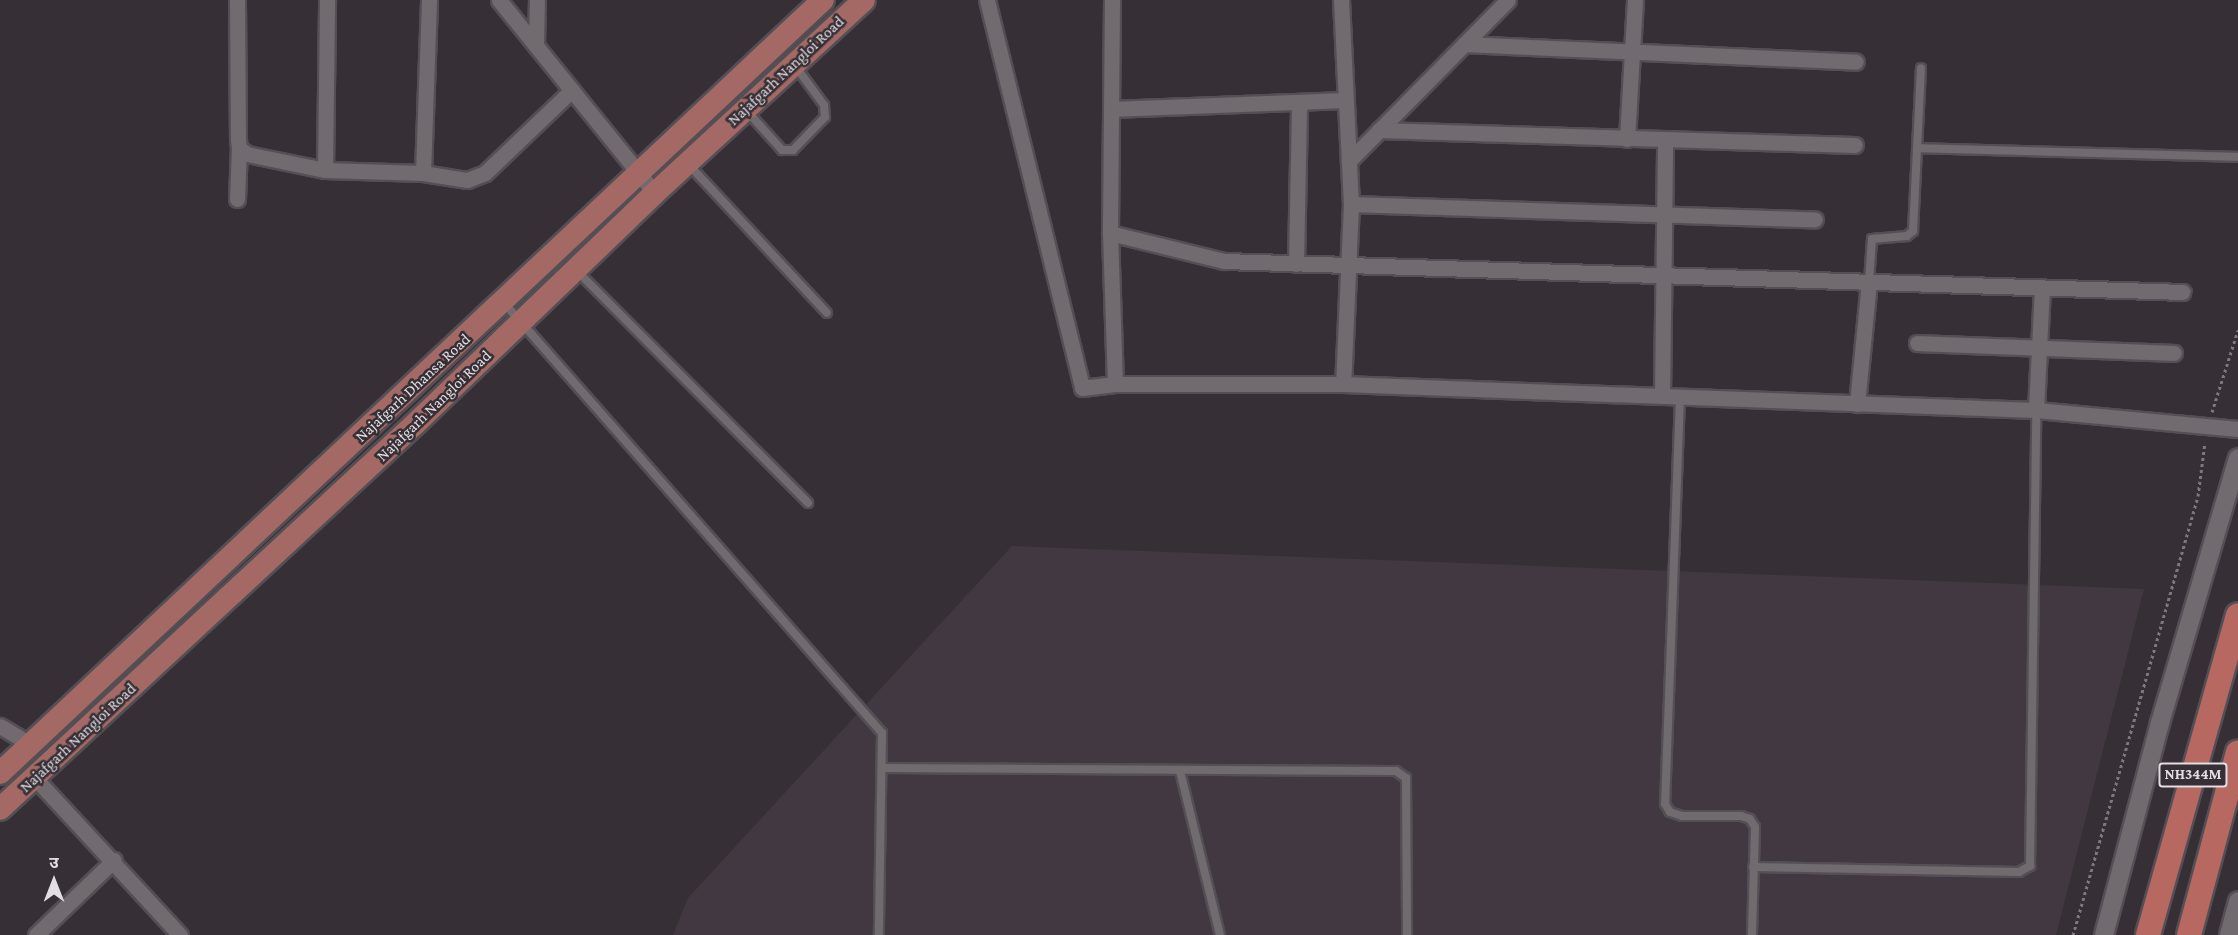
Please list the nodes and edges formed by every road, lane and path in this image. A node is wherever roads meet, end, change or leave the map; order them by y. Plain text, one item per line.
1 (237, 0) edge
2 (327, 0) edge
3 (429, 0) edge
4 (499, 0) edge
5 (537, 0) edge
6 (824, 0) edge
7 (864, 0) edge
8 (987, 0) edge
9 (1112, 0) edge
10 (1341, 0) edge
11 (1508, 0) edge
12 (1635, 0) edge
13 (842, 20) junction
14 (1465, 44) junction
15 (536, 46) junction
16 (1631, 54) junction
17 (1856, 62) dead end
18 (793, 63) junction
19 (1921, 69) dead end
20 (572, 90) junction
21 (720, 95) junction
22 (1345, 100) junction
23 (1299, 104) junction
24 (1112, 109) junction
25 (741, 112) junction
26 (1379, 130) junction
27 (1627, 139) junction
28 (1665, 141) junction
29 (1855, 145) dead end
30 (240, 148) junction
31 (1917, 148) junction
32 (2238, 157) edge
33 (1349, 162) junction
34 (687, 163) junction
35 (325, 170) junction
36 (637, 172) junction
37 (423, 173) junction
38 (655, 193) junction
39 (237, 199) dead end
40 (1351, 204) junction
41 (1664, 213) junction
42 (1815, 219) dead end
43 (1110, 233) junction
44 (1296, 264) junction
45 (1349, 267) junction
46 (577, 271) junction
47 (1662, 276) junction
48 (1869, 282) junction
49 (2042, 288) junction
50 (2182, 292) dead end
51 (504, 303) junction
52 (827, 313) dead end
53 (522, 321) junction
54 (2238, 330) edge
55 (1917, 344) dead end
56 (2039, 347) junction
57 (2174, 353) dead end
58 (1114, 384) junction
59 (1343, 384) junction
60 (1662, 396) junction
61 (1680, 397) junction
62 (1857, 404) junction
63 (2036, 410) junction
64 (2207, 426) junction
65 (2238, 429) edge
66 (2238, 458) edge
67 (808, 503) dead end
68 (2238, 615) edge
69 (0, 726) edge
70 (30, 744) junction
71 (2238, 752) edge
72 (882, 768) junction
73 (1180, 771) junction
74 (0, 773) edge
75 (35, 778) junction
76 (0, 809) edge
77 (114, 860) junction
78 (1754, 867) junction
79 (2238, 902) edge
80 (36, 935) edge
81 (180, 935) edge
82 (879, 935) edge
83 (1220, 935) edge
84 (1407, 935) edge
85 (1752, 935) edge
86 (2073, 935) edge
87 (2104, 935) edge
88 (2148, 935) edge
89 (2189, 935) edge
90 (2229, 935) edge

1 - 30 street
2 - 35 street
3 - 37 street
4 - 15 street
5 - 15 street
6 - 13 main road
6 - 21 main road, Najafgarh Dhansa Road
7 - 13 main road, Najafgarh Nangloi Road
8 - 58 street
9 - 24 street
10 - 22 street
11 - 14 street
12 - 16 street
13 - 18 main road, Najafgarh Nangloi Road
14 - 16 street
14 - 26 street
15 - 20 street
16 - 17 street
16 - 27 street
18 - 25 main road, Najafgarh Nangloi Road
18 - 25 lane
19 - 31 lane
20 - 36 street
20 - 37 street
21 - 25 main road
21 - 36 main road, Najafgarh Dhansa Road
22 - 23 street
22 - 33 street
23 - 24 street
23 - 44 street
24 - 43 street
25 - 34 main road, Najafgarh Nangloi Road
26 - 27 street
26 - 33 street
27 - 28 street
28 - 29 street
28 - 41 street
30 - 35 street
30 - 39 street
31 - 32 lane
31 - 48 lane
33 - 40 street
34 - 38 main road, Najafgarh Nangloi Road
34 - 52 lane
35 - 37 street
36 - 38 street
36 - 51 main road, Najafgarh Dhansa Road
38 - 46 main road, Najafgarh Nangloi Road
40 - 41 street
40 - 45 street
41 - 42 street
41 - 47 street
43 - 44 street
43 - 58 street
44 - 45 street
45 - 47 street
45 - 59 street
46 - 53 main road, Najafgarh Nangloi Road
46 - 67 lane
47 - 48 street
47 - 60 street
48 - 49 street
48 - 62 street
49 - 50 street
49 - 56 street
51 - 53 lane
51 - 70 main road, Najafgarh Dhansa Road
53 - 72 lane
53 - 75 main road, Najafgarh Nangloi Road
54 - 64 path
55 - 56 street
56 - 57 street
56 - 63 street
58 - 59 street
59 - 60 street
60 - 61 street
61 - 62 street
61 - 78 lane
62 - 63 street
63 - 64 street
63 - 78 lane
64 - 65 street
64 - 86 path
66 - 87 street
68 - 88 highway, NH344M
69 - 70 street
70 - 74 main road, Najafgarh Dhansa Road
71 - 89 highway, NH344M
72 - 73 lane
72 - 82 lane
73 - 83 lane
73 - 84 lane
75 - 76 main road, Najafgarh Nangloi Road
75 - 77 street
77 - 80 street
77 - 81 street
78 - 85 lane
79 - 90 street

